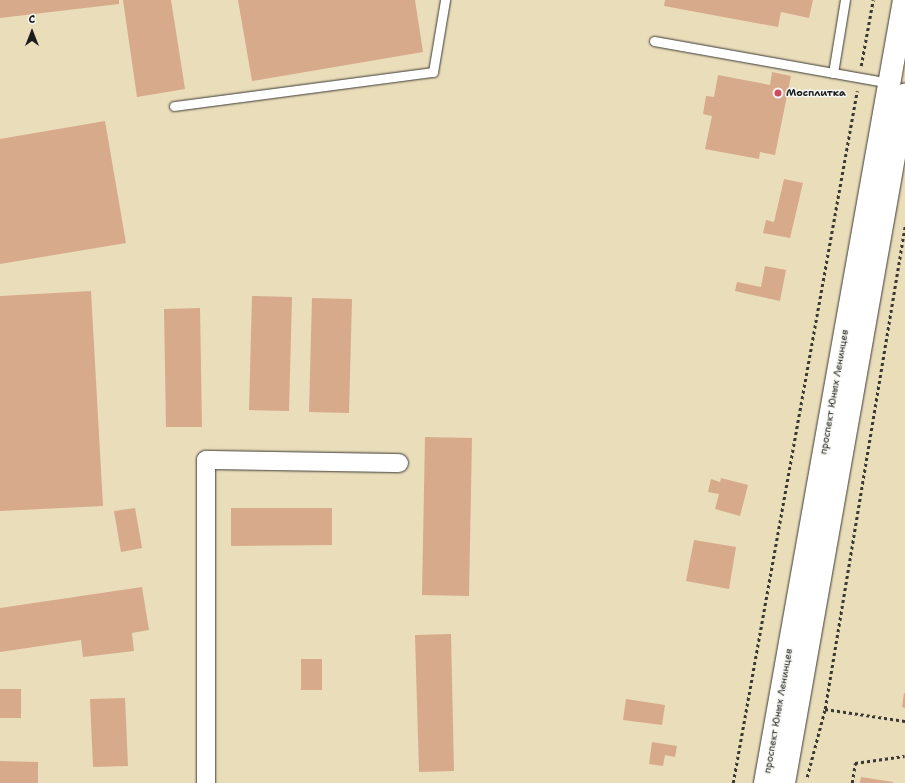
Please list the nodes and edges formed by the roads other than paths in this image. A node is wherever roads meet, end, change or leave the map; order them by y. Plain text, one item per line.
1 (445, 0) edge
2 (845, 0) edge
3 (904, 0) edge
4 (654, 41) dead end
5 (833, 73) junction
6 (897, 89) edge
7 (174, 106) dead end
8 (399, 463) dead end
9 (206, 783) edge
10 (765, 783) edge
11 (784, 783) edge

1 - 7 lane
2 - 5 lane
3 - 6 main road, проспект Юных Ленинцев
4 - 5 lane
5 - 6 lane
6 - 10 main road, проспект Юных Ленинцев
6 - 11 main road, проспект Юных Ленинцев
8 - 9 street

